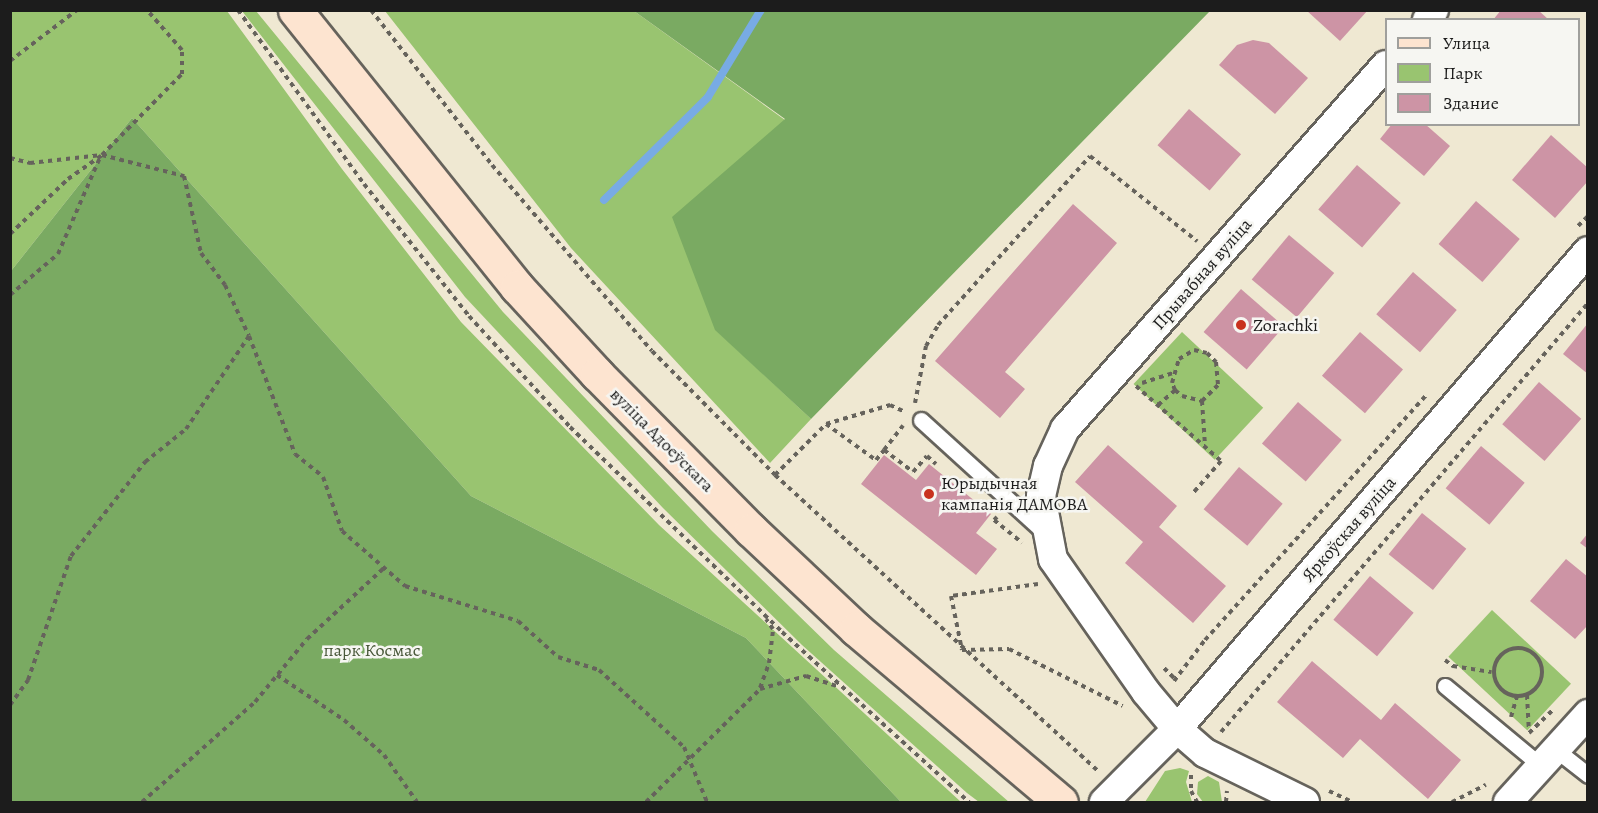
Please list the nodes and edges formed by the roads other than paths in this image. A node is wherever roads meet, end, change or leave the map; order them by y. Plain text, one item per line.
1 (304, 17) edge
2 (1385, 66) edge
3 (1580, 242) edge
4 (913, 422) road end
5 (1036, 540) junction
6 (1445, 686) dead end
7 (1587, 714) edge
8 (1177, 729) junction
9 (1548, 757) junction
10 (1587, 775) edge
11 (1061, 802) edge
12 (1104, 802) edge
13 (1305, 802) edge
14 (1508, 802) edge

1 - 11 main road, вуліца Адоеўскага
2 - 5 street, Прывабная вуліца
3 - 8 street, Яркоўская вуліца
4 - 5 lane
5 - 8 street
6 - 9 lane
7 - 9 street
8 - 12 street, Яркоўская вуліца
8 - 13 street
9 - 10 lane
9 - 14 street

